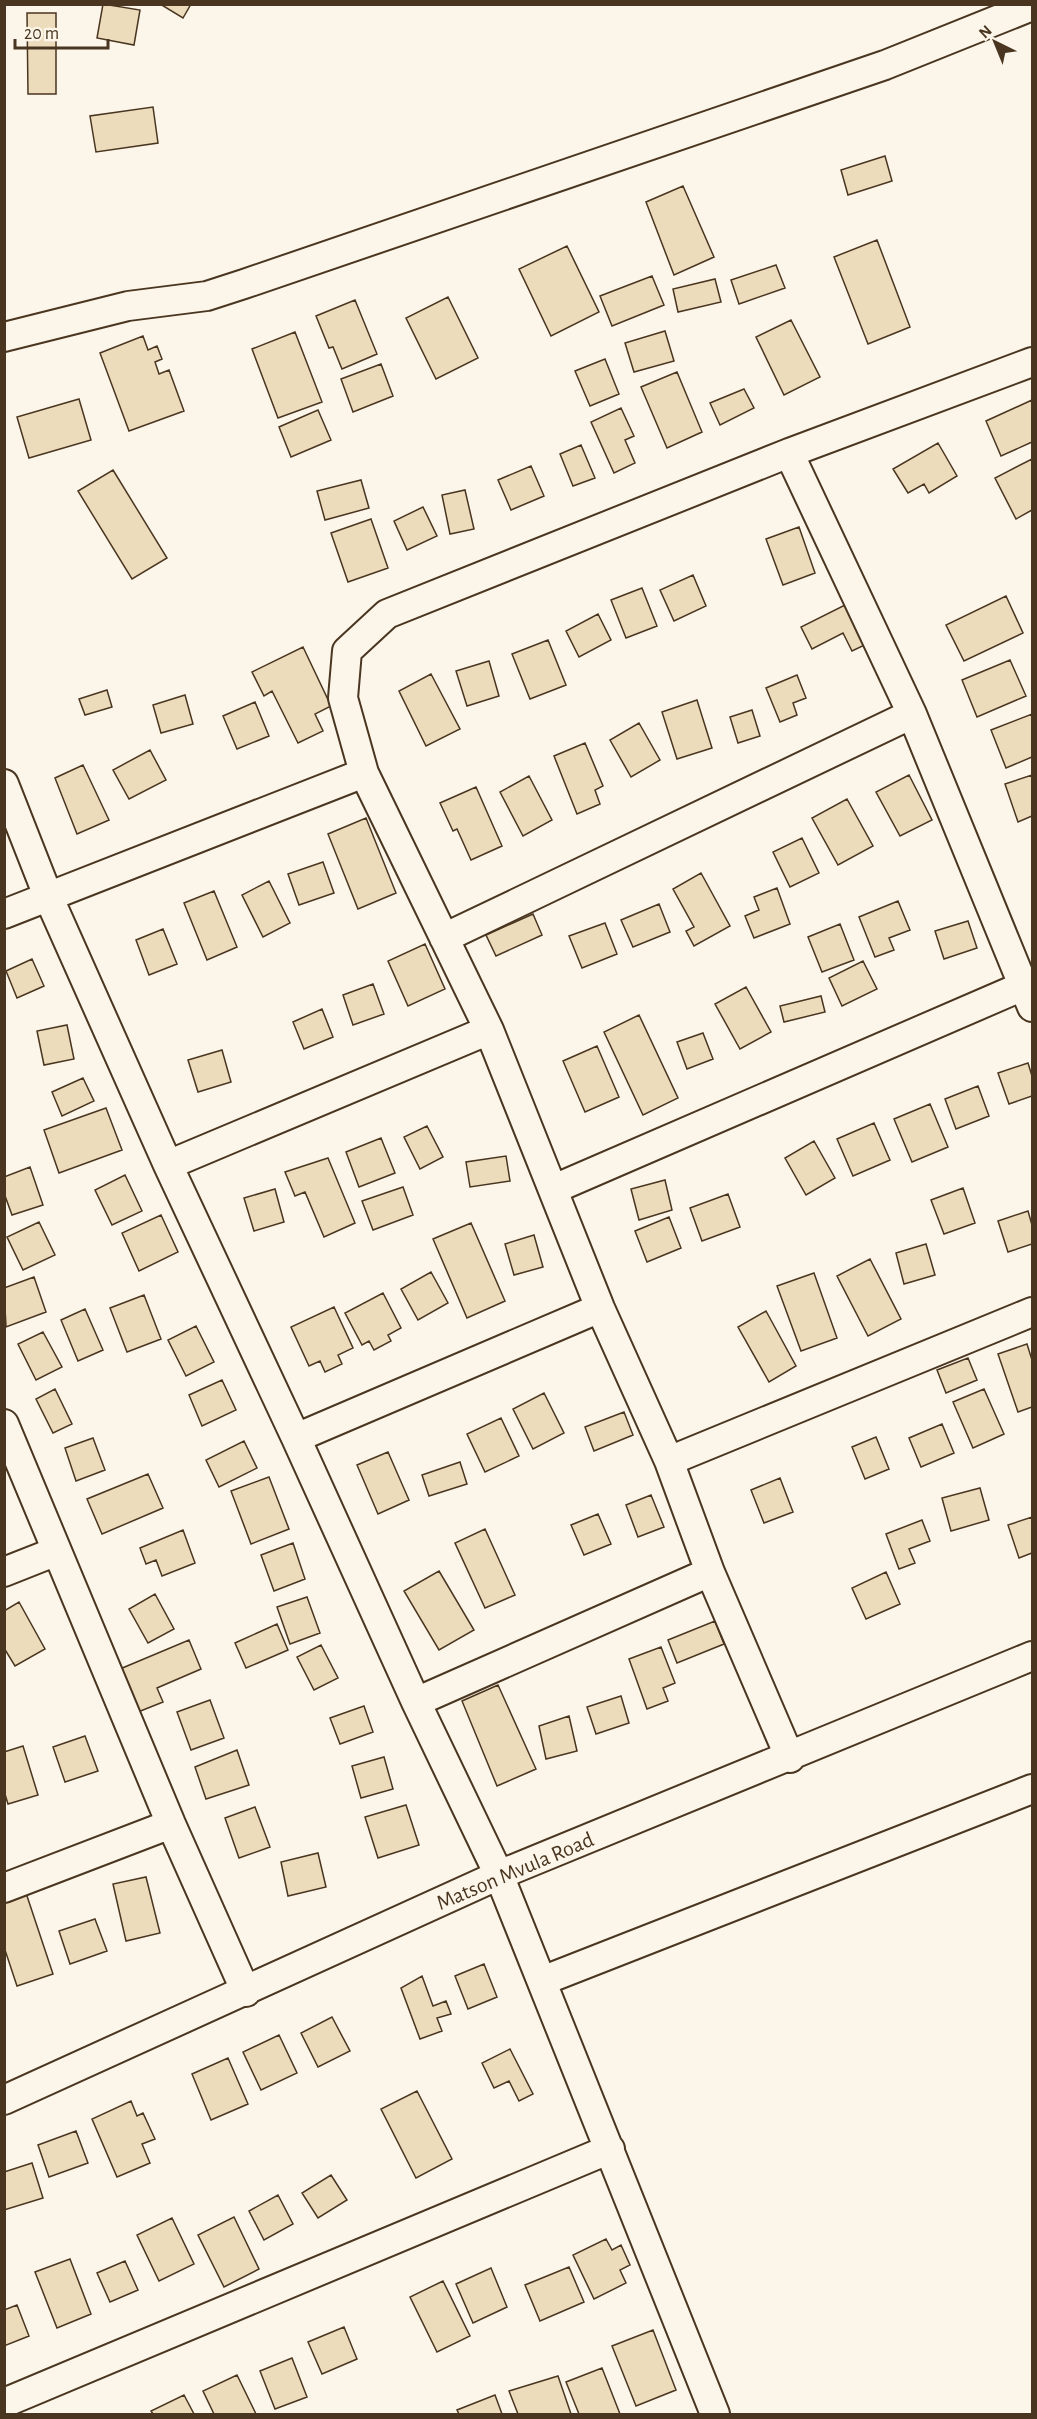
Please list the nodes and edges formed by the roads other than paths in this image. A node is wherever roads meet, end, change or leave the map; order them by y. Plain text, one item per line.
1 (1032, 6) edge
2 (4, 336) edge
3 (1032, 362) edge
4 (789, 453) junction
5 (912, 714) junction
6 (364, 772) junction
7 (4, 784) edge
8 (48, 896) junction
9 (4, 914) edge
10 (444, 938) junction
11 (1028, 996) edge
12 (489, 1030) junction
13 (168, 1165) junction
14 (554, 1189) junction
15 (600, 1308) junction
16 (1032, 1312) edge
17 (4, 1424) edge
18 (296, 1438) junction
19 (669, 1461) junction
20 (57, 1551) junction
21 (4, 1572) edge
22 (710, 1572) junction
23 (1032, 1656) edge
24 (416, 1702) junction
25 (790, 1758) junction
26 (1032, 1789) edge
27 (171, 1824) junction
28 (499, 1875) junction
29 (4, 1888) edge
30 (542, 1981) junction
31 (246, 1992) junction
32 (4, 2100) edge
33 (610, 2149) junction
34 (4, 2403) edge
35 (715, 2414) edge

1 - 2 street
3 - 4 street
4 - 5 street
4 - 6 street
5 - 10 street
5 - 11 street
6 - 8 street
6 - 10 street
7 - 8 street
8 - 9 street
8 - 13 street
10 - 12 street
11 - 14 street
12 - 13 street
12 - 14 street
13 - 18 street
14 - 15 street
15 - 18 street
15 - 19 street
16 - 19 street
17 - 20 street
18 - 24 street
19 - 22 street
20 - 21 street
20 - 27 street
22 - 24 street
22 - 25 street
23 - 25 street, Matson Mvula Road
24 - 28 street
25 - 28 street, Matson Mvula Road
26 - 30 street
27 - 29 street
27 - 31 street
28 - 30 street
28 - 31 street, Matson Mvula Road
30 - 33 street
31 - 32 street, Matson Mvula Road
33 - 34 street
33 - 35 street

